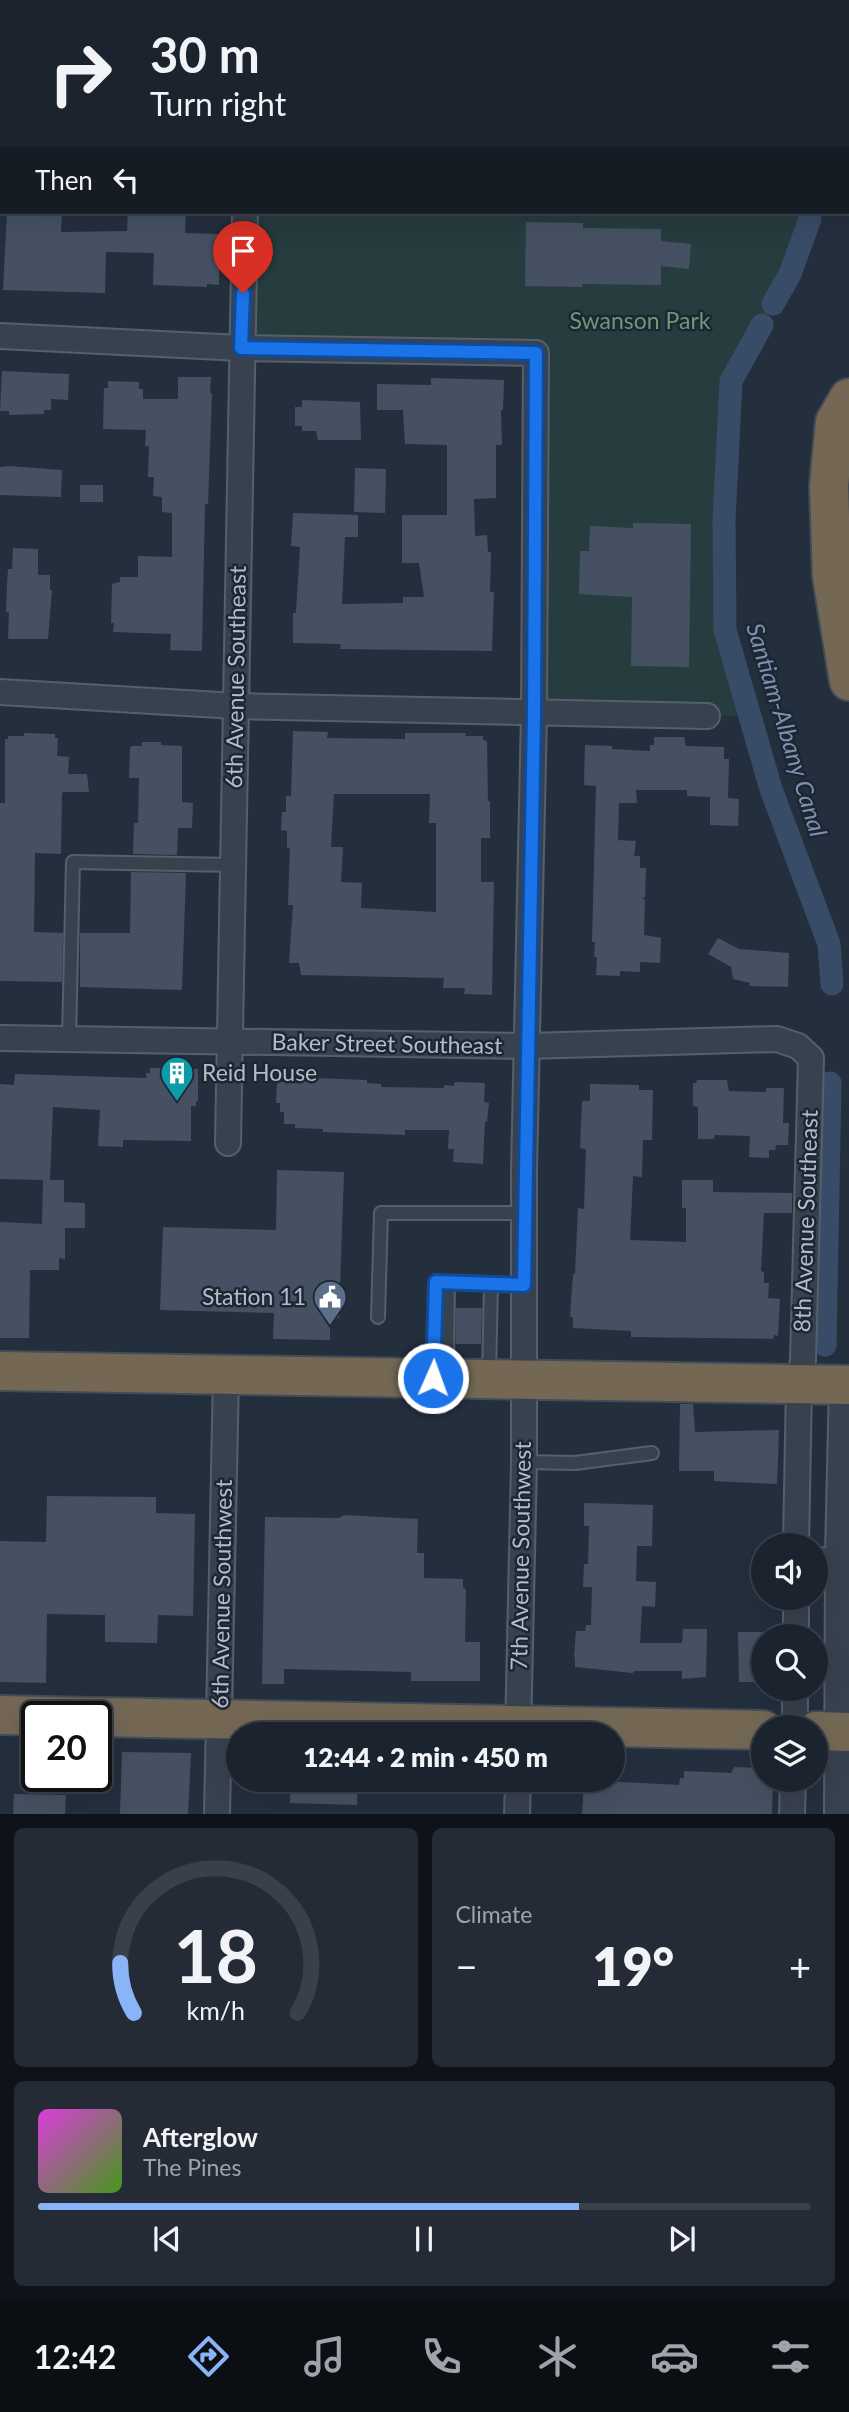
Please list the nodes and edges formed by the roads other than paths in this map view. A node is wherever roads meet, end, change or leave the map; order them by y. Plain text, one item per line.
1 (245, 214) edge
2 (0, 336) edge
3 (241, 348) junction
4 (849, 398) edge
5 (849, 681) edge
6 (0, 692) edge
7 (236, 706) junction
8 (534, 714) junction
9 (707, 716) dead end
10 (233, 865) junction
11 (0, 1038) edge
12 (69, 1040) junction
13 (230, 1042) junction
14 (527, 1046) junction
15 (811, 1058) joint
16 (228, 1143) dead end
17 (524, 1213) junction
18 (491, 1284) junction
19 (524, 1285) junction
20 (378, 1317) dead end
21 (0, 1371) edge
22 (226, 1375) junction
23 (440, 1378) junction
24 (506, 1378) junction
25 (800, 1385) junction
26 (845, 1385) edge
27 (652, 1453) dead end
28 (524, 1462) junction
29 (796, 1533) edge
30 (828, 1546) edge
31 (828, 1580) edge
32 (0, 1715) edge
33 (21, 1715) edge
34 (112, 1717) edge
35 (219, 1719) junction
36 (301, 1722) edge
37 (519, 1722) edge
38 (625, 1730) edge
39 (751, 1730) edge
40 (834, 1732) edge
41 (518, 1792) edge
42 (793, 1792) edge
43 (217, 1814) edge
44 (517, 1814) edge
45 (793, 1814) edge
46 (837, 1814) edge

1 - 3 street, 6th Avenue Southeast
2 - 3 street
3 - 7 street, 6th Avenue Southeast
3 - 8 street, 7th Avenue Southwest
4 - 5 highway
6 - 7 street
7 - 8 street
7 - 10 street, 6th Avenue Southeast
8 - 9 street
8 - 14 street, 7th Avenue Southwest
10 - 12 lane
10 - 13 street, 6th Avenue Southeast
11 - 12 street, Baker Street Southeast
12 - 13 street, Baker Street Southeast
13 - 14 street, Baker Street Southeast
13 - 16 street, 6th Avenue Southeast
14 - 15 street, Baker Street Southeast
14 - 17 street, 7th Avenue Southwest
15 - 25 street, 8th Avenue Southeast
17 - 19 street, 7th Avenue Southwest
17 - 20 lane
18 - 19 lane
18 - 23 lane
18 - 24 lane
19 - 24 street, 7th Avenue Southwest
21 - 22 highway
22 - 23 highway
22 - 35 street, 6th Avenue Southwest
23 - 24 highway
24 - 25 highway
24 - 28 street, 7th Avenue Southwest
25 - 26 highway
25 - 29 street, 8th Avenue Southeast
26 - 30 street
27 - 28 lane
28 - 37 street, 7th Avenue Southwest
31 - 40 street
32 - 33 highway
34 - 35 highway
35 - 36 highway
35 - 43 street, 6th Avenue Southwest
38 - 39 highway
40 - 46 street
41 - 44 street
42 - 45 street

